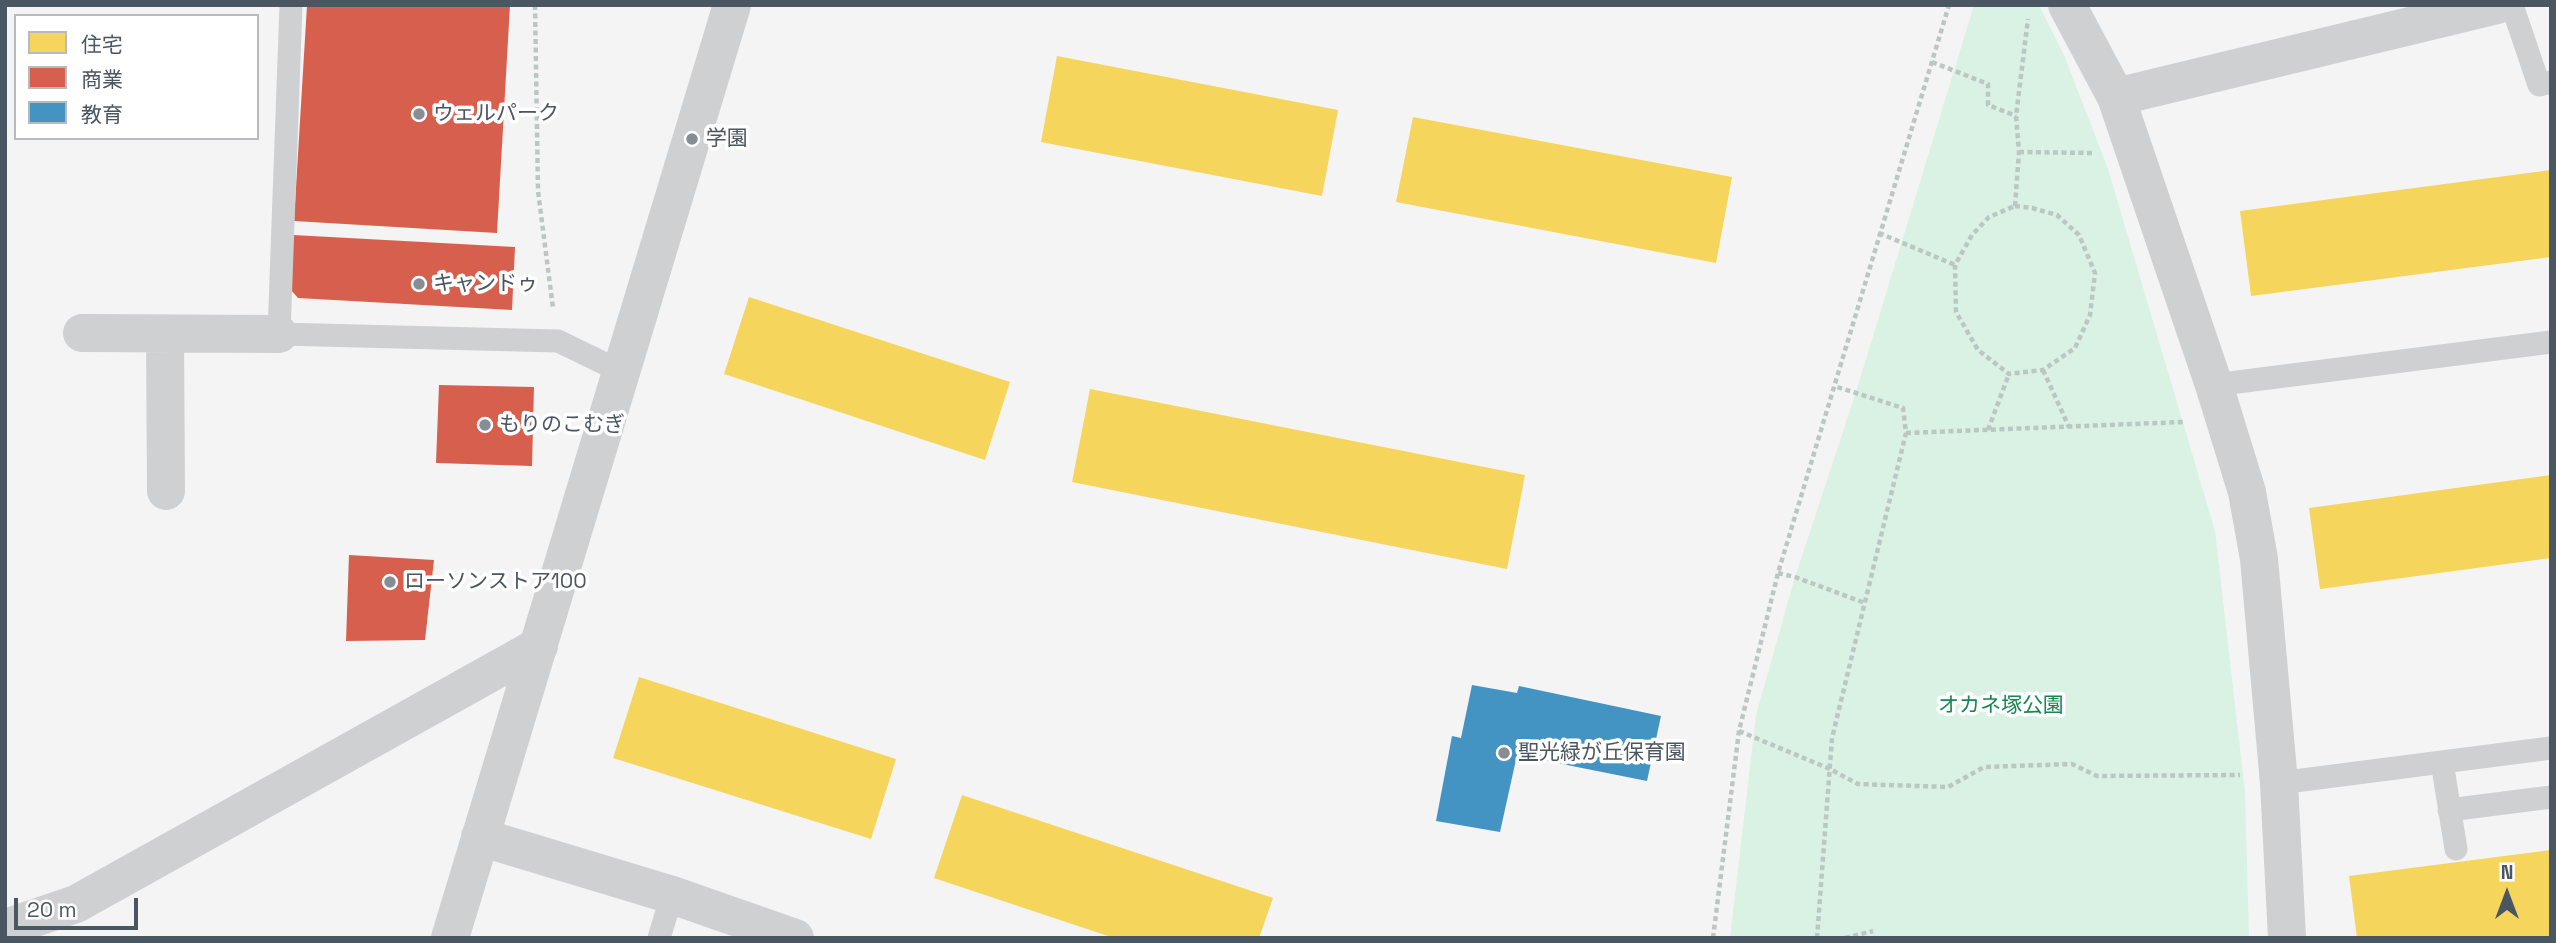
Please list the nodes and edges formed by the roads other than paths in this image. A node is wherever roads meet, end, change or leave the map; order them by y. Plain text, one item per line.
1 (291, 5) edge
2 (732, 5) edge
3 (2067, 5) edge
4 (2497, 5) edge
5 (2512, 5) edge
6 (2551, 82) edge
7 (2116, 97) junction
8 (82, 332) dead end
9 (165, 334) junction
10 (279, 334) junction
11 (2551, 342) edge
12 (622, 372) junction
13 (2214, 385) junction
14 (166, 491) dead end
15 (539, 646) junction
16 (2551, 748) edge
17 (2442, 762) junction
18 (2279, 783) junction
19 (2551, 797) edge
20 (2449, 810) junction
21 (480, 837) junction
22 (2456, 849) dead end
23 (672, 895) junction
24 (5, 928) edge
25 (450, 938) edge
26 (659, 938) edge
27 (795, 938) edge
28 (2287, 938) edge

1 - 10 lane
2 - 12 street
3 - 7 street
4 - 7 street
5 - 6 lane
7 - 13 street
8 - 9 street
9 - 10 street
9 - 14 street
10 - 12 lane
11 - 13 lane
12 - 15 street
13 - 18 street
15 - 21 street
15 - 24 street
16 - 17 lane
17 - 18 lane
17 - 20 lane
18 - 28 street
19 - 20 lane
20 - 22 lane
21 - 23 street
21 - 25 street
23 - 26 lane
23 - 27 street

